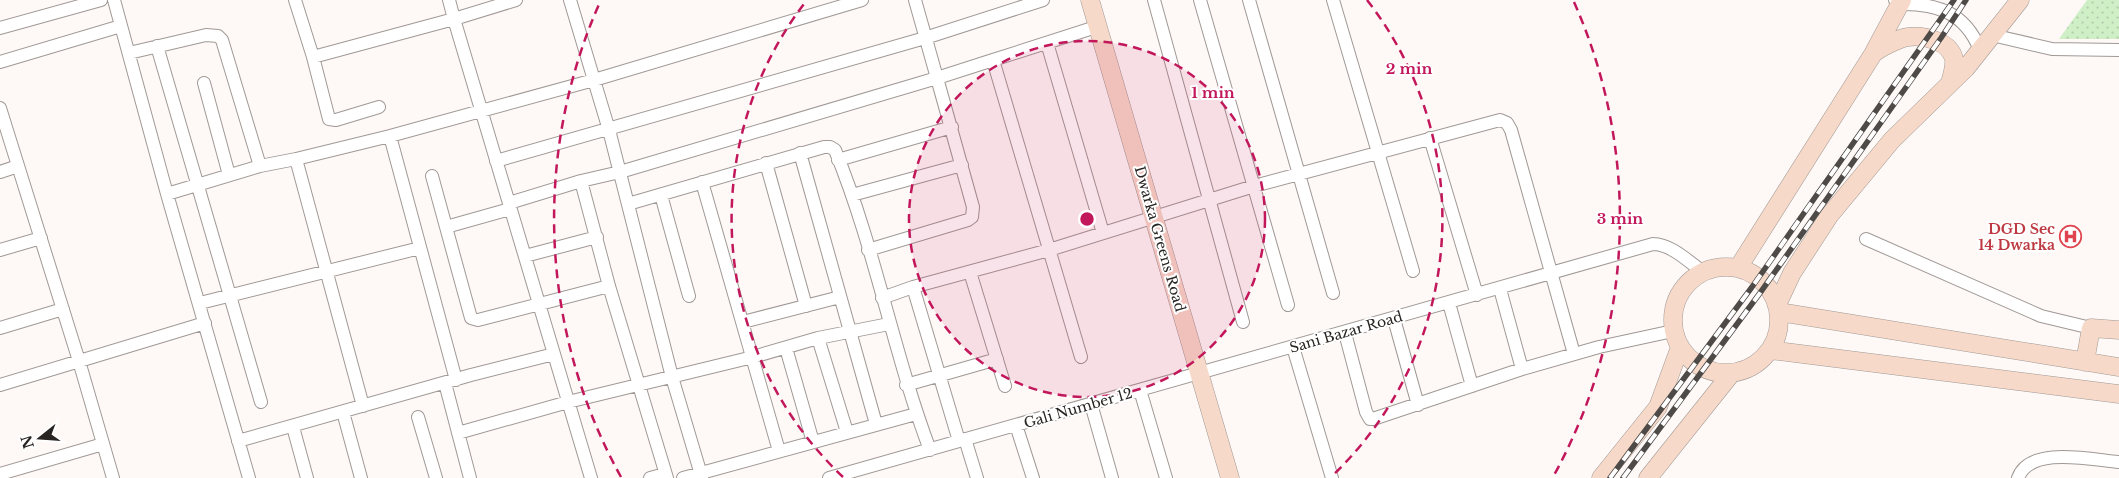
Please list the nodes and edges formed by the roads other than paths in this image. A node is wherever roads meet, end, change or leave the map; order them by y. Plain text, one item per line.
1 (101, 0) edge
2 (295, 0) edge
3 (449, 0) edge
4 (516, 0) edge
5 (570, 0) edge
6 (862, 0) edge
7 (915, 0) edge
8 (1044, 0) edge
9 (1090, 0) edge
10 (1154, 0) edge
11 (1200, 0) edge
12 (1249, 0) edge
13 (1333, 0) edge
14 (2020, 0) edge
15 (118, 1) edge
16 (1898, 1) edge
17 (454, 19) junction
18 (121, 26) junction
19 (1098, 26) junction
20 (0, 28) edge
21 (1992, 35) junction
22 (926, 38) junction
23 (1047, 43) junction
24 (157, 46) junction
25 (1980, 50) junction
26 (2119, 50) edge
27 (129, 53) junction
28 (1873, 54) junction
29 (312, 56) junction
30 (993, 60) junction
31 (0, 62) edge
32 (938, 78) junction
33 (594, 80) junction
34 (204, 83) dead end
35 (1950, 83) junction
36 (378, 107) dead end
37 (0, 108) edge
38 (481, 112) junction
39 (952, 127) junction
40 (609, 130) junction
41 (390, 136) junction
42 (1430, 138) junction
43 (1379, 152) junction
44 (800, 153) junction
45 (296, 159) junction
46 (838, 160) junction
47 (496, 161) junction
48 (766, 163) junction
49 (962, 164) junction
50 (18, 166) junction
51 (260, 166) junction
52 (0, 172) edge
53 (620, 172) junction
54 (1299, 174) junction
55 (229, 176) junction
56 (432, 176) dead end
57 (581, 181) junction
58 (702, 182) junction
59 (197, 186) junction
60 (1254, 186) junction
61 (167, 194) junction
62 (661, 195) junction
63 (852, 195) junction
64 (1210, 200) junction
65 (628, 204) junction
66 (510, 206) junction
67 (1154, 218) junction
68 (446, 227) junction
69 (1103, 233) junction
70 (596, 237) junction
71 (41, 238) junction
72 (1866, 239) dead end
73 (420, 248) junction
74 (0, 250) edge
75 (868, 250) junction
76 (1049, 250) junction
77 (525, 256) junction
78 (1738, 268) junction
79 (326, 271) junction
80 (1413, 271) dead end
81 (970, 272) junction
82 (1703, 272) junction
83 (1552, 274) junction
84 (610, 286) junction
85 (913, 287) junction
86 (1500, 289) junction
87 (1333, 293) dead end
88 (229, 295) junction
89 (1477, 295) junction
90 (689, 296) dead end
91 (840, 297) junction
92 (882, 298) junction
93 (200, 303) junction
94 (1449, 303) junction
95 (540, 304) junction
96 (806, 306) junction
97 (1288, 306) dead end
98 (63, 309) junction
99 (1778, 309) junction
100 (1394, 318) junction
101 (743, 322) junction
102 (1243, 322) dead end
103 (205, 323) junction
104 (889, 324) junction
105 (0, 328) edge
106 (2091, 328) junction
107 (2119, 330) edge
108 (1674, 331) junction
109 (849, 332) junction
110 (1345, 332) junction
111 (818, 338) junction
112 (1293, 347) junction
113 (786, 348) junction
114 (1680, 348) junction
115 (1770, 350) junction
116 (554, 354) junction
117 (1574, 354) junction
118 (753, 357) junction
119 (1081, 358) dead end
120 (996, 359) junction
121 (79, 361) junction
122 (2085, 362) junction
123 (2119, 367) edge
124 (1522, 369) junction
125 (1199, 374) junction
126 (1731, 374) junction
127 (672, 376) junction
128 (939, 376) junction
129 (450, 381) junction
130 (0, 385) edge
131 (639, 385) junction
132 (906, 385) junction
133 (1005, 386) dead end
134 (1472, 386) junction
135 (1140, 390) junction
136 (2119, 394) edge
137 (261, 402) dead end
138 (568, 402) junction
139 (1091, 404) junction
140 (1418, 405) junction
141 (364, 406) junction
142 (343, 412) junction
143 (916, 414) junction
144 (418, 417) dead end
145 (876, 424) junction
146 (1016, 425) junction
147 (293, 426) junction
148 (846, 432) junction
149 (458, 433) junction
150 (962, 440) junction
151 (238, 441) junction
152 (813, 442) junction
153 (103, 444) junction
154 (930, 450) junction
155 (779, 451) junction
156 (2119, 462) edge
157 (0, 474) edge
158 (702, 475) edge
159 (666, 476) edge
160 (113, 478) edge
161 (249, 478) edge
162 (307, 478) edge
163 (361, 478) edge
164 (436, 478) edge
165 (470, 478) edge
166 (591, 478) edge
167 (650, 478) edge
168 (683, 478) edge
169 (829, 478) edge
170 (977, 478) edge
171 (1033, 478) edge
172 (1112, 478) edge
173 (1166, 478) edge
174 (1230, 478) edge
175 (1332, 478) edge
176 (1601, 478) edge
177 (1648, 478) edge
178 (2018, 478) edge

1 - 20 street
2 - 29 street
3 - 17 street
4 - 17 street
5 - 33 street
6 - 33 street
7 - 22 street
8 - 22 street
9 - 19 street, Dwarka Greens Road
10 - 64 street
11 - 60 street
12 - 54 street
13 - 43 street
14 - 21 street
15 - 18 street
16 - 25 street
16 - 28 street
17 - 29 street
17 - 38 street
18 - 27 street
18 - 31 street
19 - 23 street
19 - 67 street, Dwarka Greens Road
21 - 25 street
21 - 26 street
22 - 32 street
22 - 40 street
23 - 30 street
23 - 69 street
24 - 27 street
24 - 51 street
24 - 59 street
25 - 35 street
27 - 61 street
28 - 35 street
28 - 78 street
29 - 36 street
30 - 32 street
30 - 76 street
32 - 39 street
32 - 53 street
33 - 38 street
33 - 40 street
34 - 55 street
35 - 99 street
37 - 50 street
38 - 41 street
38 - 47 street
39 - 46 street
39 - 49 street
40 - 47 street
40 - 53 street
41 - 45 street
41 - 73 street
42 - 43 street
42 - 83 street
42 - 89 street
43 - 54 street
43 - 80 street
44 - 46 street
44 - 48 street
44 - 91 street
45 - 51 street
45 - 79 street
46 - 63 street
47 - 66 street
48 - 58 street
48 - 96 street
49 - 63 street
49 - 75 street
50 - 52 street
50 - 71 street
51 - 55 street
53 - 57 street
53 - 65 street
54 - 60 street
54 - 87 street
55 - 59 street
56 - 68 street
57 - 66 street
57 - 70 street
58 - 62 street
58 - 101 street
59 - 61 street
59 - 88 street
60 - 64 street
60 - 97 street
61 - 93 street
62 - 65 street
62 - 90 street
63 - 75 street
64 - 67 street
64 - 102 street
65 - 127 street
66 - 68 street
66 - 77 street
67 - 69 street
67 - 125 street, Dwarka Greens Road
68 - 95 street
69 - 76 street
70 - 77 street
70 - 84 street
71 - 74 street
71 - 98 street
72 - 106 street
73 - 79 street
73 - 129 street
75 - 92 street
76 - 81 street
76 - 119 street
77 - 95 street
78 - 82 street
78 - 99 street
79 - 88 street
79 - 141 street
81 - 85 street
81 - 120 street
82 - 83 street, Sani Bazar Road
82 - 108 street
83 - 86 street, Sani Bazar Road
83 - 117 street
84 - 95 street
84 - 131 street
85 - 92 street
85 - 128 street
86 - 89 street, Sani Bazar Road
86 - 124 street
88 - 93 street
88 - 137 street
89 - 94 street, Sani Bazar Road
91 - 96 street
91 - 109 street
92 - 104 street
93 - 103 street
94 - 100 street, Sani Bazar Road
94 - 134 street
95 - 116 street
96 - 101 street
98 - 105 street
98 - 121 street
99 - 115 street
99 - 122 street
100 - 110 street, Sani Bazar Road
100 - 140 street
101 - 118 street
103 - 121 street
103 - 151 street
104 - 109 street
104 - 132 street
106 - 107 street
106 - 122 street
108 - 114 street
108 - 117 street
109 - 111 street
109 - 145 street
110 - 112 street, Sani Bazar Road
110 - 140 street
111 - 113 street
111 - 148 street
112 - 125 street, Sani Bazar Road
112 - 175 street
113 - 118 street
113 - 152 street
114 - 126 street
114 - 176 street
115 - 126 street
115 - 136 street
116 - 129 street
116 - 138 street
117 - 124 street
118 - 127 street
118 - 155 street
120 - 128 street
120 - 133 street
121 - 130 street
121 - 153 street
122 - 123 street
124 - 134 street
125 - 135 street, Sani Bazar Road
125 - 174 street, Dwarka Greens Road
126 - 177 street
127 - 131 street
127 - 158 street
128 - 132 street
128 - 150 street
129 - 141 street
129 - 149 street
131 - 138 street
131 - 159 street
132 - 143 street
134 - 140 street
135 - 139 street, Gali Number 12
135 - 173 street
138 - 149 street
138 - 166 street
139 - 146 street, Gali Number 12
139 - 172 street
141 - 142 street
142 - 147 street
142 - 163 street
143 - 145 street
143 - 154 street
144 - 164 street
145 - 148 street
146 - 150 street, Gali Number 12
146 - 171 street
147 - 151 street
147 - 162 street
148 - 152 street
149 - 165 street
150 - 154 street, Gali Number 12
150 - 170 street
151 - 161 street
152 - 155 street
153 - 157 street
153 - 160 street
154 - 169 street, Gali Number 12
155 - 158 street
156 - 178 street
158 - 168 street
159 - 167 street

